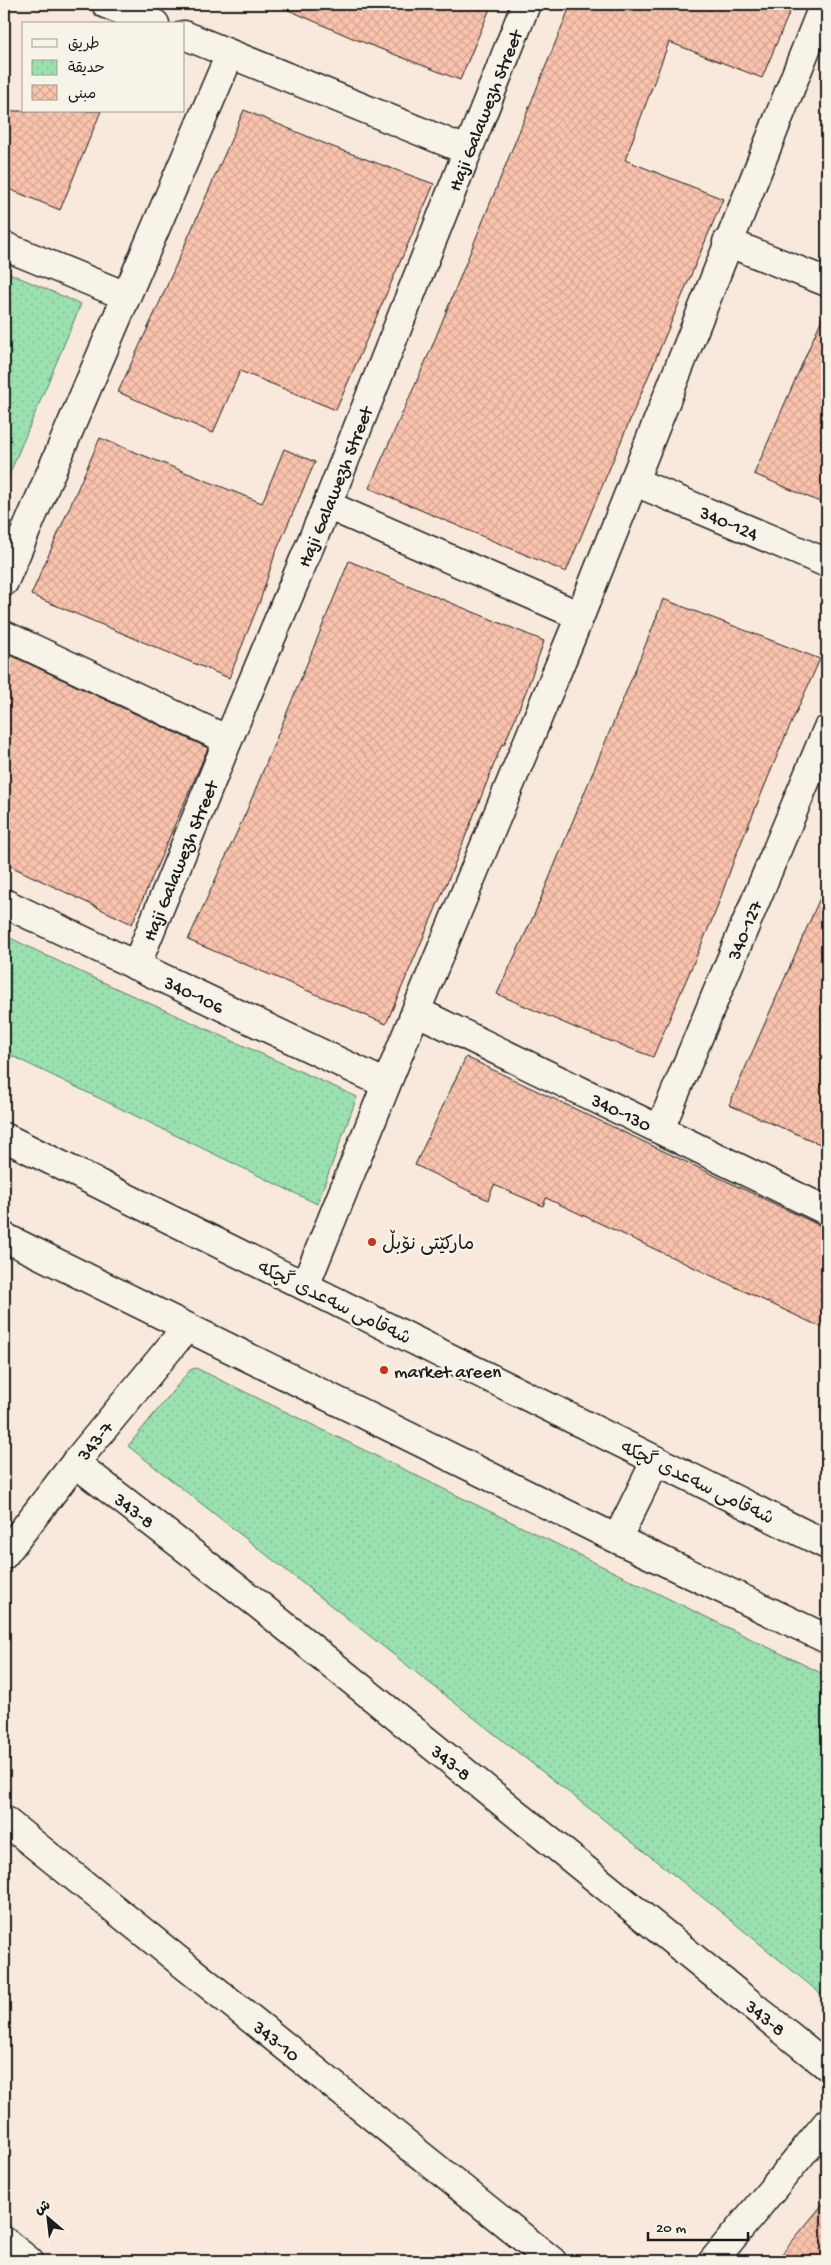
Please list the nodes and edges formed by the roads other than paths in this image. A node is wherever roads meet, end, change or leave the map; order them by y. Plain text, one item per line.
1 (106, 4) edge
2 (526, 4) edge
3 (824, 4) edge
4 (150, 22) edge
5 (185, 36) edge
6 (230, 54) junction
7 (466, 150) junction
8 (727, 242) junction
9 (4, 246) edge
10 (827, 282) edge
11 (126, 296) junction
12 (633, 480) junction
13 (327, 505) junction
14 (827, 563) edge
15 (4, 582) edge
16 (580, 616) junction
17 (4, 635) edge
18 (827, 730) edge
19 (228, 740) junction
20 (4, 903) edge
21 (136, 966) junction
22 (416, 1011) junction
23 (386, 1084) junction
24 (660, 1129) junction
25 (4, 1137) edge
26 (827, 1210) edge
27 (4, 1237) edge
28 (304, 1286) junction
29 (187, 1327) junction
30 (656, 1460) junction
31 (75, 1463) junction
32 (617, 1539) junction
33 (827, 1545) edge
34 (4, 1556) edge
35 (827, 1639) edge
36 (4, 1820) edge
37 (827, 2066) edge
38 (827, 2123) edge
39 (4, 2241) edge
40 (29, 2261) edge
41 (552, 2261) edge
42 (713, 2261) edge

1 - 4 street
2 - 7 street, Haji Galawezh Street
3 - 8 street
5 - 6 street
6 - 7 street
6 - 11 street
7 - 13 street, Haji Galawezh Street
8 - 10 street
8 - 12 street
9 - 11 street
11 - 15 street
12 - 14 street, 340-124
12 - 16 street
13 - 16 street
13 - 19 street, Haji Galawezh Street
16 - 22 street
17 - 19 street
18 - 24 street, 340-127
19 - 21 street, Haji Galawezh Street
20 - 21 street, 340-106
21 - 23 street, 340-106
22 - 23 street
22 - 24 street, 340-130
23 - 28 street
24 - 26 street, 340-130
25 - 28 street, شەقامی سەعدی گچکە
27 - 29 street
28 - 30 street, شەقامی سەعدی گچکە
29 - 31 street, 343-7
29 - 32 street
30 - 32 street
30 - 33 street, شەقامی سەعدی گچکە
31 - 34 street, 343-7
31 - 37 street, 343-8
32 - 35 street
36 - 41 street, 343-10
38 - 42 street
39 - 40 street

